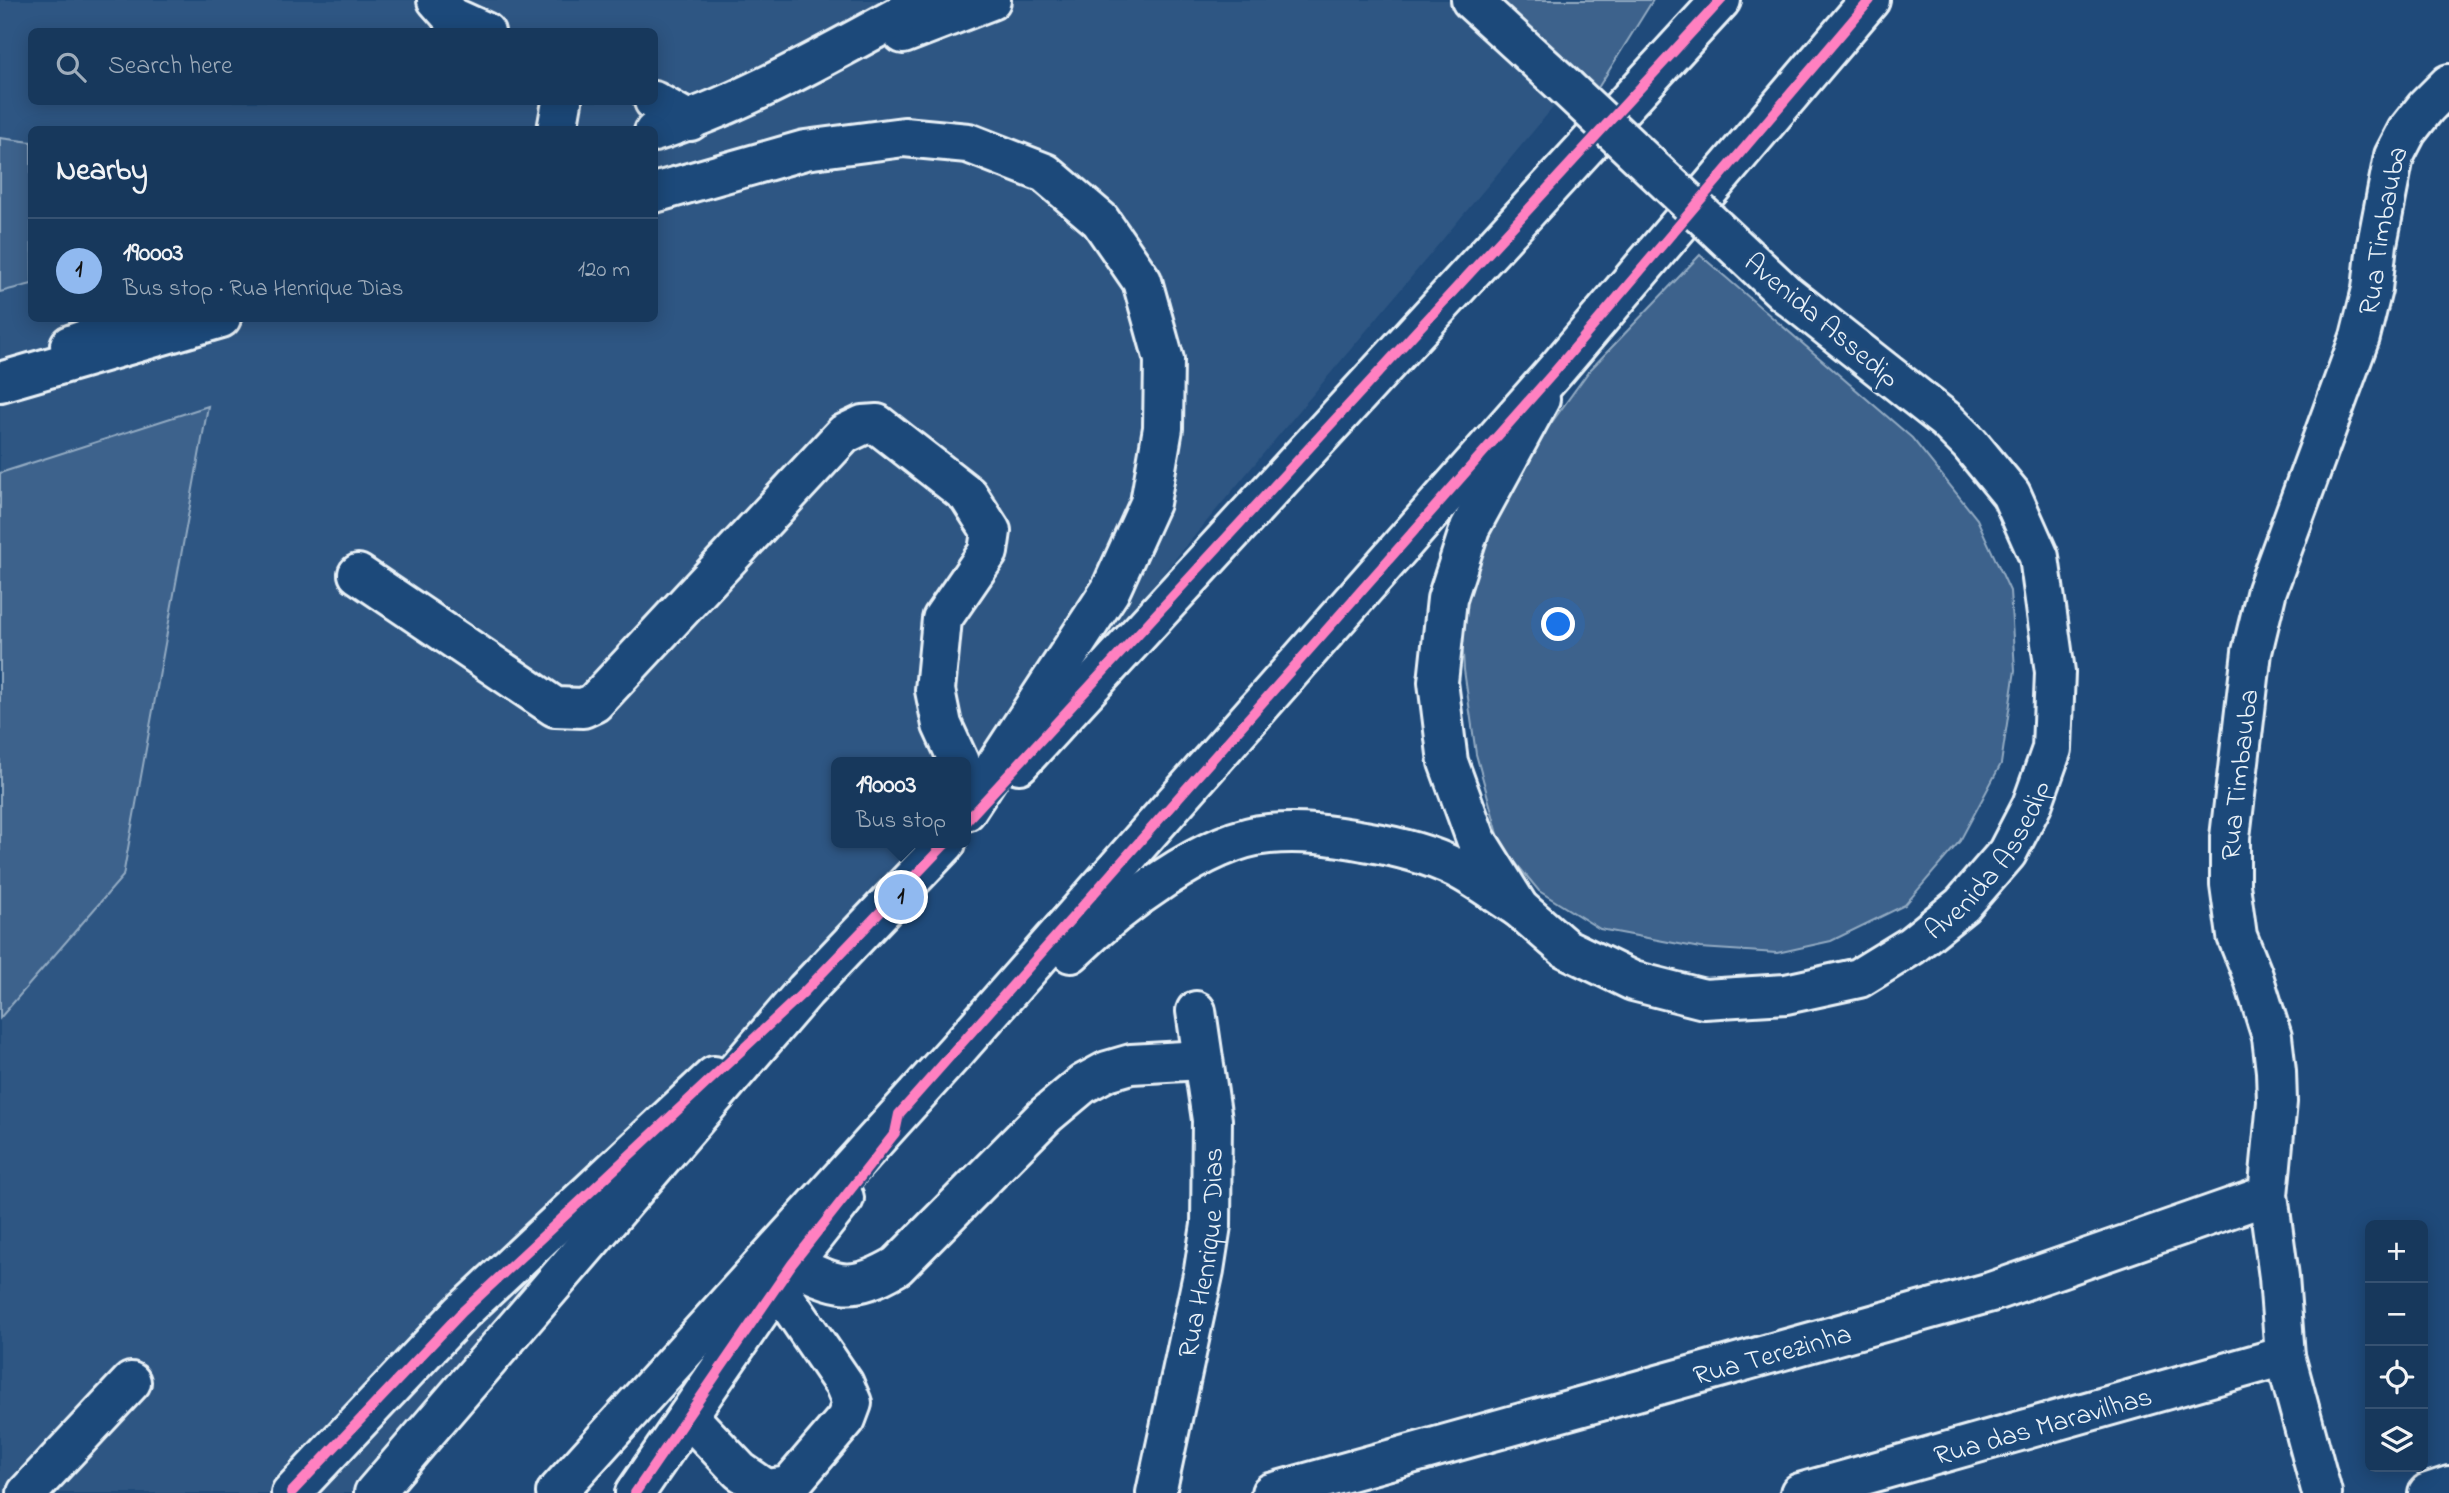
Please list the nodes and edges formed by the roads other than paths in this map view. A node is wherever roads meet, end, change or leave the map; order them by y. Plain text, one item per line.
1 (437, 0) edge
2 (929, 0) edge
3 (991, 0) edge
4 (1471, 0) edge
5 (1721, 0) edge
6 (1870, 0) edge
7 (476, 28) edge
8 (2449, 84) edge
9 (760, 88) junction
10 (658, 103) edge
11 (561, 105) edge
12 (690, 121) junction
13 (558, 126) edge
14 (658, 131) edge
15 (658, 192) edge
16 (133, 322) edge
17 (207, 322) edge
18 (1556, 370) junction
19 (0, 371) edge
20 (0, 382) edge
21 (358, 574) dead end
22 (957, 757) edge
23 (971, 800) edge
24 (971, 806) edge
25 (933, 848) edge
26 (1519, 908) junction
27 (805, 991) junction
28 (1196, 1011) dead end
29 (956, 1051) junction
30 (1202, 1060) junction
31 (900, 1114) junction
32 (2268, 1195) junction
33 (785, 1275) junction
34 (841, 1284) junction
35 (805, 1328) junction
36 (2285, 1356) junction
37 (131, 1382) dead end
38 (688, 1416) junction
39 (2449, 1486) edge
40 (27, 1493) edge
41 (291, 1493) edge
42 (374, 1493) edge
43 (556, 1493) edge
44 (635, 1493) edge
45 (1156, 1493) edge
46 (1271, 1493) edge
47 (1800, 1493) edge
48 (2322, 1493) edge
49 (2428, 1493) edge

1 - 7 main road
2 - 9 main road
3 - 9 main road
4 - 26 main road, Avenida Assedip, bridge
5 - 24 main road
6 - 18 main road
8 - 32 main road, Rua Timbauba
9 - 12 main road
10 - 12 main road
11 - 13 main road
12 - 14 main road
15 - 23 main road
16 - 19 main road
17 - 20 main road
18 - 26 main road, Avenida Assedip
18 - 29 main road
21 - 22 main road
25 - 27 main road
26 - 29 main road
27 - 41 main road
27 - 42 main road
28 - 30 main road, Rua Henrique Dias
29 - 31 main road
30 - 34 main road
30 - 45 main road, Rua Henrique Dias
31 - 33 main road
31 - 43 main road
32 - 36 main road, Rua Timbauba
32 - 46 main road, Rua Terezinha
33 - 34 main road
33 - 35 main road
33 - 38 main road
34 - 35 main road
35 - 38 main road
36 - 47 main road, Rua das Maravilhas
36 - 48 main road, Rua Timbauba
37 - 40 main road
38 - 44 main road
39 - 49 main road

